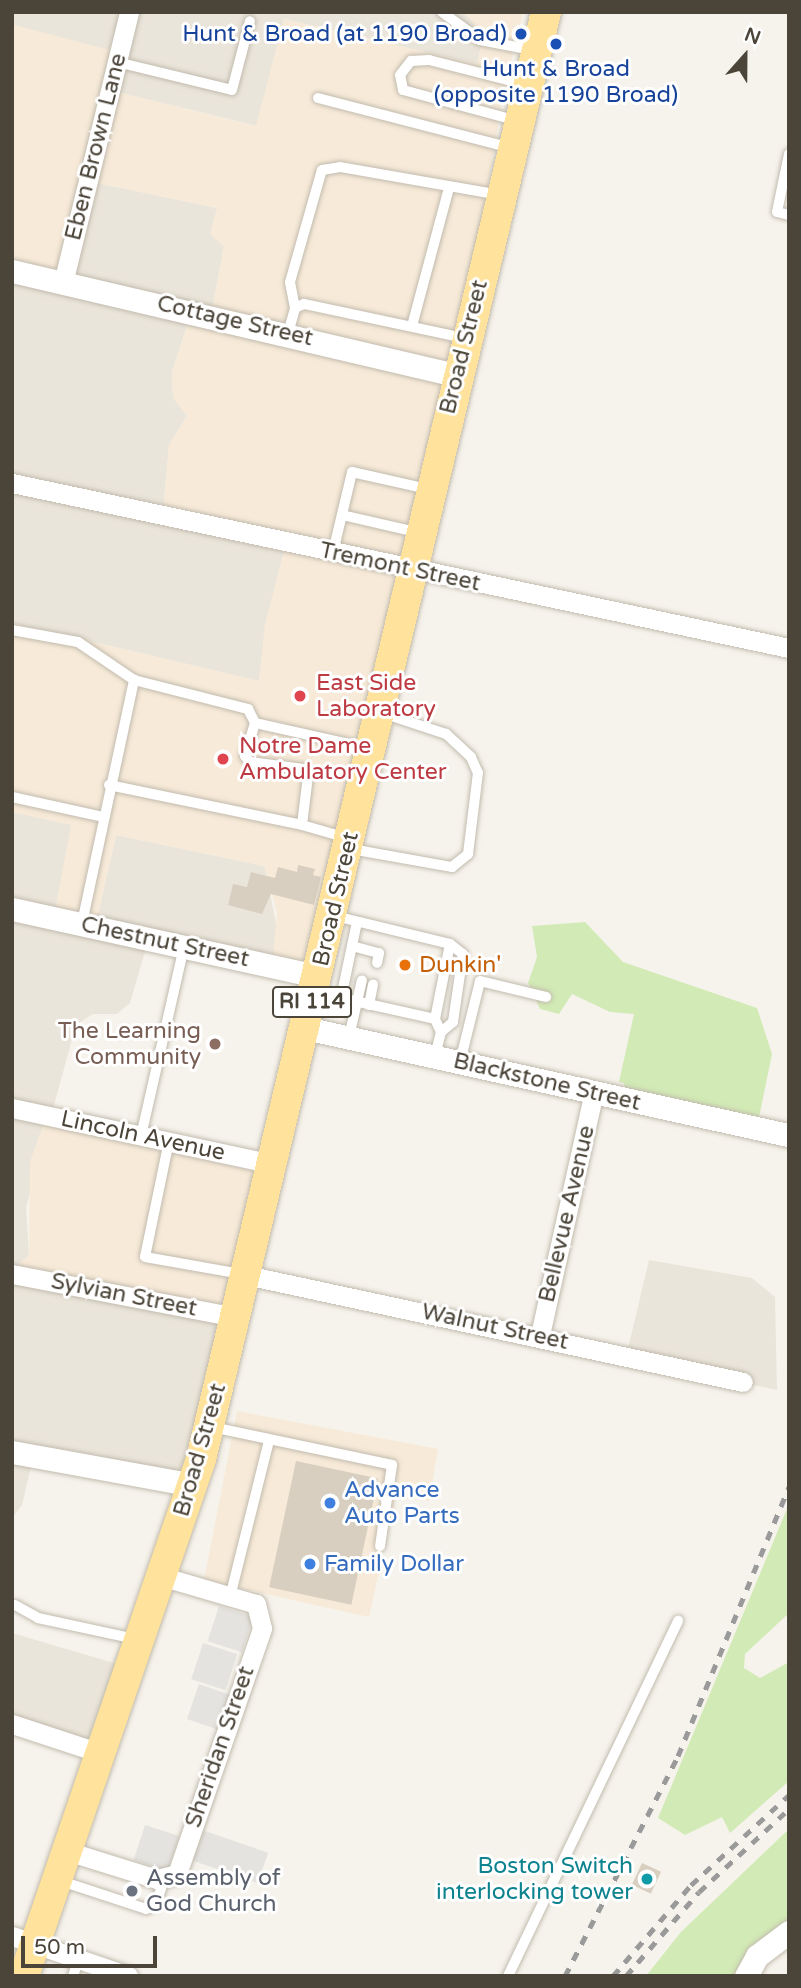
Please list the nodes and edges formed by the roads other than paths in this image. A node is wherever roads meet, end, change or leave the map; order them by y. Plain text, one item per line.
1 (129, 12) edge
2 (442, 12) edge
3 (545, 12) edge
4 (250, 21) dead end
5 (536, 50) junction
6 (117, 62) junction
7 (528, 85) junction
8 (318, 97) dead end
9 (516, 134) junction
10 (789, 154) edge
11 (449, 188) junction
12 (501, 195) junction
13 (789, 215) edge
14 (12, 271) edge
15 (63, 282) junction
16 (295, 309) junction
17 (412, 326) junction
18 (288, 333) junction
19 (466, 338) junction
20 (457, 374) junction
21 (12, 483) edge
22 (430, 490) junction
23 (342, 515) junction
24 (420, 533) junction
25 (332, 552) junction
26 (412, 569) junction
27 (12, 630) edge
28 (789, 648) edge
29 (134, 680) junction
30 (379, 712) junction
31 (255, 723) junction
32 (370, 749) junction
33 (109, 785) junction
34 (12, 797) edge
35 (103, 817) junction
36 (302, 825) junction
37 (349, 844) junction
38 (12, 909) edge
39 (345, 918) junction
40 (82, 924) junction
41 (450, 944) junction
42 (184, 946) junction
43 (352, 946) junction
44 (377, 963) dead end
45 (362, 979) dead end
46 (373, 984) dead end
47 (325, 988) junction
48 (546, 997) dead end
49 (357, 1002) junction
50 (369, 1005) junction
51 (435, 1019) junction
52 (305, 1028) junction
53 (440, 1032) junction
54 (349, 1038) junction
55 (435, 1057) junction
56 (460, 1062) junction
57 (594, 1092) junction
58 (12, 1108) edge
59 (789, 1135) edge
60 (141, 1136) junction
61 (169, 1141) junction
62 (273, 1164) junction
63 (12, 1274) edge
64 (246, 1275) junction
65 (235, 1317) junction
66 (540, 1335) junction
67 (743, 1382) dead end
68 (208, 1427) junction
69 (269, 1441) junction
70 (12, 1452) edge
71 (193, 1485) junction
72 (380, 1546) dead end
73 (161, 1576) junction
74 (230, 1597) junction
75 (15, 1605) dead end
76 (678, 1621) dead end
77 (139, 1639) junction
78 (12, 1724) edge
79 (100, 1753) junction
80 (66, 1851) junction
81 (57, 1879) junction
82 (164, 1879) junction
83 (789, 1932) edge
84 (24, 1940) edge
85 (76, 1967) edge
86 (123, 1975) edge
87 (24, 1976) edge
88 (508, 1976) edge
89 (746, 1976) edge

1 - 6 street, Eben Brown Lane
2 - 5 lane
3 - 5 main road, Broad Street / RI 114
4 - 6 lane
5 - 7 main road, Broad Street / RI 114
6 - 15 street, Eben Brown Lane
7 - 9 main road, Broad Street / RI 114
7 - 9 lane
8 - 9 lane
9 - 12 main road, Broad Street / RI 114
10 - 13 lane
11 - 12 lane
11 - 16 lane
11 - 17 lane
12 - 19 main road, Broad Street / RI 114
14 - 15 street, Cottage Street
15 - 18 street, Cottage Street
16 - 17 lane
16 - 18 lane
17 - 19 lane
18 - 20 street, Cottage Street
19 - 20 main road, Broad Street / RI 114
20 - 22 main road, Broad Street / RI 114
21 - 25 street, Tremont Street
22 - 23 lane
22 - 24 main road, Broad Street / RI 114
23 - 24 lane
23 - 25 lane
24 - 26 main road, Broad Street / RI 114
25 - 26 street, Tremont Street
26 - 28 street, Tremont Street
26 - 30 main road, Broad Street / RI 114
27 - 29 lane
29 - 31 lane
29 - 33 lane
30 - 32 main road, Broad Street / RI 114
30 - 37 lane
31 - 32 lane
31 - 36 lane
32 - 37 main road, Broad Street / RI 114
33 - 35 lane
33 - 36 lane
34 - 35 lane
35 - 40 lane
36 - 37 lane
37 - 39 main road, Broad Street / RI 114
38 - 40 street, Chestnut Street
39 - 41 lane
39 - 43 lane
39 - 47 main road, Broad Street / RI 114
40 - 42 street, Chestnut Street
41 - 51 lane
41 - 53 lane
42 - 47 street, Chestnut Street
42 - 60 lane
43 - 44 lane
43 - 47 lane
45 - 49 lane
46 - 50 lane
47 - 49 lane
47 - 52 main road, Broad Street / RI 114
48 - 56 lane
49 - 50 lane
49 - 54 lane
50 - 51 lane
51 - 53 lane
52 - 54 street, Blackstone Street
52 - 62 main road, Broad Street / RI 114
53 - 55 lane
54 - 55 street, Blackstone Street
55 - 56 street, Blackstone Street
56 - 57 street, Blackstone Street
57 - 59 street, Blackstone Street
57 - 66 street, Bellevue Avenue
58 - 60 street, Lincoln Avenue
60 - 61 street, Lincoln Avenue
61 - 62 street, Lincoln Avenue
61 - 64 lane
62 - 64 main road, Broad Street / RI 114
63 - 65 street, Sylvian Street
64 - 65 main road, Broad Street / RI 114
64 - 66 street, Walnut Street
65 - 68 main road, Broad Street / RI 114
66 - 67 street, Walnut Street
68 - 69 lane
68 - 71 main road, Broad Street / RI 114
69 - 72 lane
69 - 74 lane
70 - 71 street
71 - 73 main road, Broad Street / RI 114
73 - 74 street, Sheridan Street
73 - 77 main road, Broad Street / RI 114
74 - 82 street, Sheridan Street
75 - 77 lane
76 - 88 lane
77 - 79 main road, Broad Street / RI 114
78 - 79 street
79 - 80 main road, Broad Street / RI 114
80 - 81 main road, Broad Street / RI 114
80 - 82 street
81 - 82 lane
81 - 84 main road, Broad Street / RI 114
83 - 89 street
84 - 85 street
84 - 87 main road, Broad Street / RI 114
85 - 86 street

